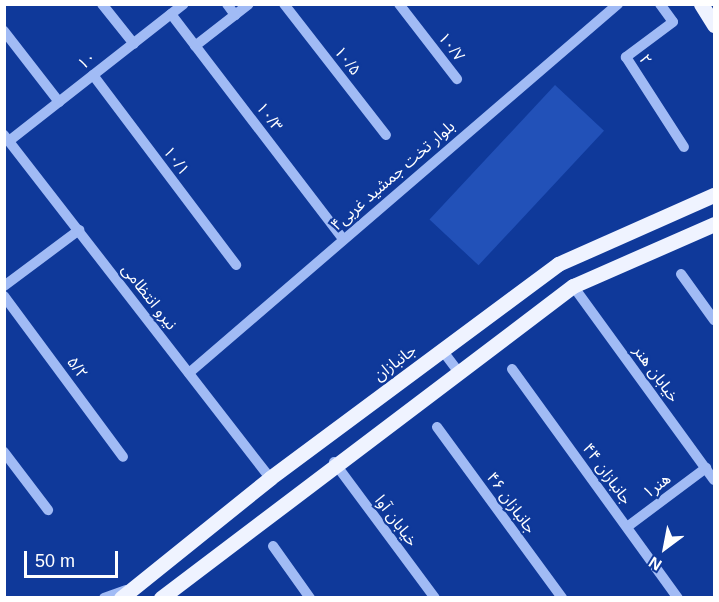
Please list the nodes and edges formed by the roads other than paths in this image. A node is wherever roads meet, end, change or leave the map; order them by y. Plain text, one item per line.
1 (102, 4) edge
2 (184, 4) edge
3 (227, 4) edge
4 (249, 4) edge
5 (284, 4) edge
6 (399, 4) edge
7 (618, 4) edge
8 (660, 4) edge
9 (701, 4) edge
10 (171, 14) junction
11 (235, 15) junction
12 (714, 25) edge
13 (4, 31) edge
14 (134, 44) junction
15 (195, 46) junction
16 (93, 75) junction
17 (457, 80) dead end
18 (59, 102) junction
19 (386, 135) dead end
20 (7, 138) edge
21 (684, 147) dead end
22 (714, 195) edge
23 (714, 224) edge
24 (79, 231) junction
25 (343, 239) junction
26 (236, 265) dead end
27 (681, 274) dead end
28 (4, 286) edge
29 (573, 286) junction
30 (5, 298) edge
31 (714, 320) edge
32 (442, 350) junction
33 (512, 369) dead end
34 (458, 371) junction
35 (189, 373) junction
36 (437, 427) dead end
37 (4, 452) edge
38 (123, 457) dead end
39 (334, 462) junction
40 (706, 468) junction
41 (270, 478) junction
42 (714, 480) edge
43 (48, 510) dead end
44 (627, 527) junction
45 (273, 546) dead end
46 (124, 594) edge
47 (104, 597) edge
48 (161, 597) edge
49 (310, 597) edge
50 (435, 597) edge
51 (562, 597) edge
52 (678, 597) edge

1 - 14 street
2 - 10 street, ۱۰
3 - 11 street
4 - 11 street
5 - 19 street, ۱۰/۵
6 - 17 street, ۱۰/۷
7 - 25 street, بلوار تخت جمشید غربی۴
8 - 21 street, ۲
9 - 12 main road
10 - 14 street, ۱۰
10 - 15 street, ۱۰/۳
11 - 15 street
13 - 18 street
14 - 16 street, ۱۰
15 - 25 street, ۱۰/۳
16 - 18 street, ۱۰
16 - 26 street, ۱۰/۱
18 - 20 street, ۱۰
20 - 24 street, نیرو انتظامی
22 - 32 main road, جانبازان
23 - 29 main road
24 - 28 street
24 - 35 street, نیرو انتظامی
25 - 35 street, بلوار تخت جمشید غربی۴
27 - 31 street
29 - 34 main road
29 - 40 street, خیابان هنر
30 - 38 street, ۵/۲
32 - 34 street
32 - 41 main road, جانبازان
33 - 44 street, ۴۴ جانبازان
34 - 39 main road
35 - 41 street, نیرو انتظامی
36 - 51 street, ۴۶ جانبازان
37 - 43 street
39 - 48 main road
39 - 50 street, خیابان آوا
40 - 42 street, خیابان هنر
40 - 44 street, هنر۱
41 - 46 main road, جانبازان
44 - 52 street, ۴۴ جانبازان
45 - 49 street
46 - 47 street

